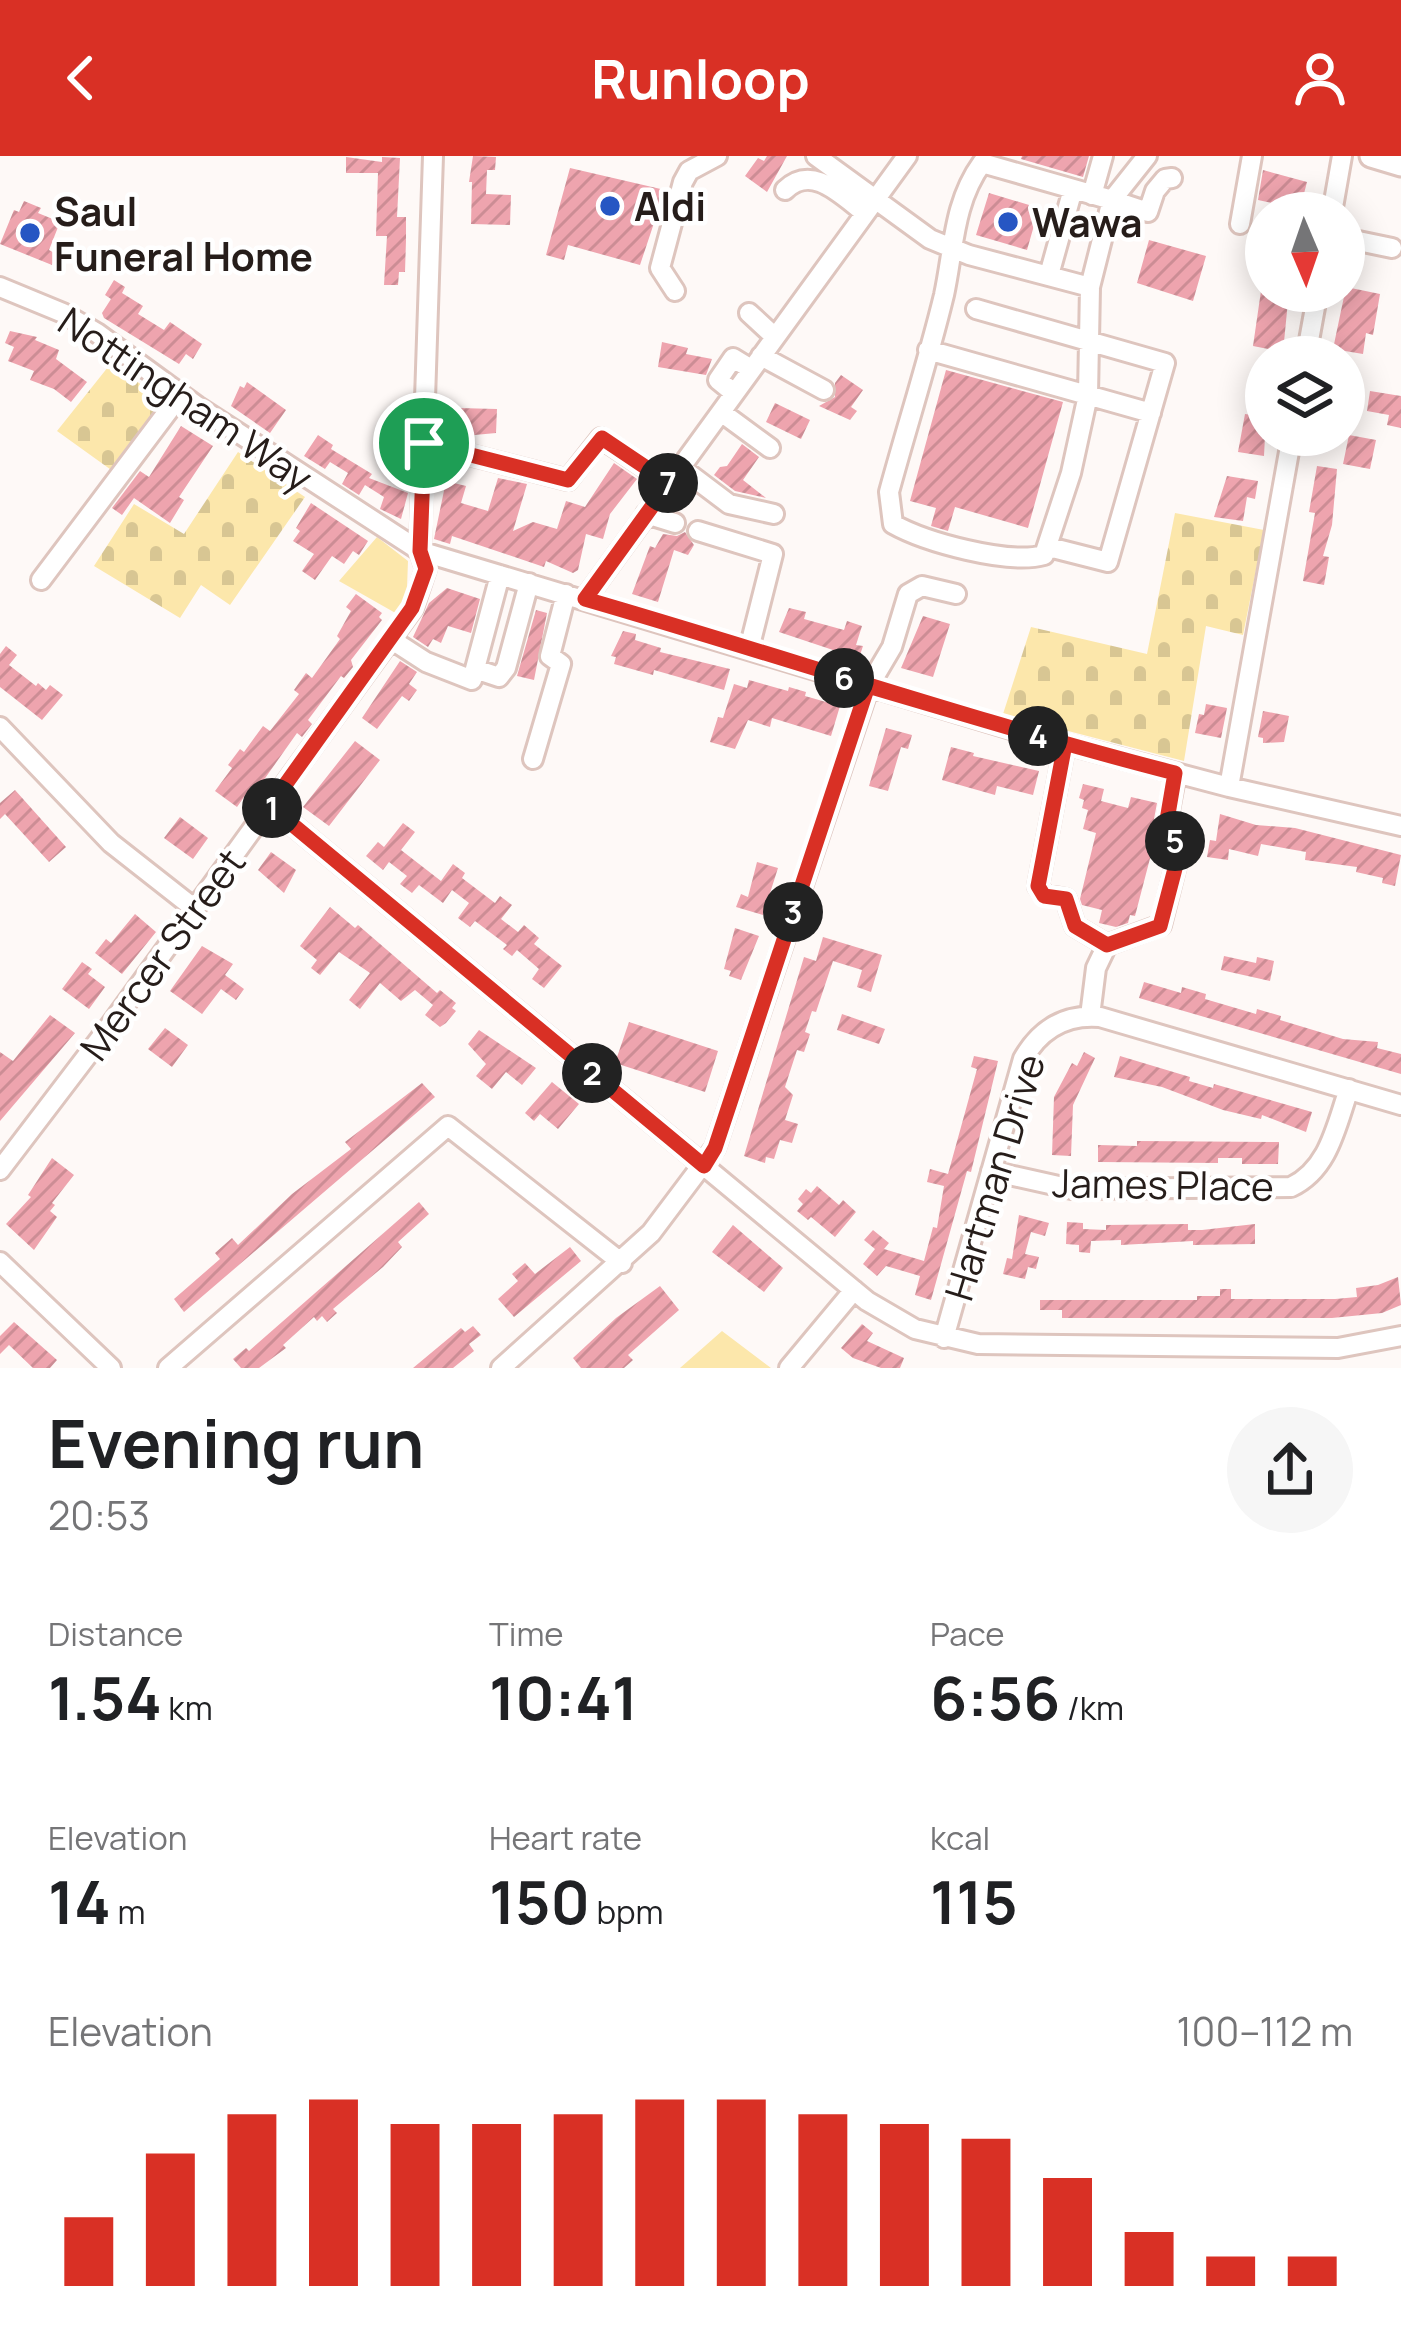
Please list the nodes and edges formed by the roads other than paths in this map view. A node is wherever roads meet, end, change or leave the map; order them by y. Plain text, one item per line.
1 (434, 156) edge
2 (717, 156) edge
3 (816, 156) edge
4 (907, 156) edge
5 (1103, 156) edge
6 (1252, 156) edge
7 (1342, 156) edge
8 (1370, 156) edge
9 (1144, 158) edge
10 (984, 159) edge
11 (1401, 164) edge
12 (1172, 178) dead end
13 (785, 190) dead end
14 (1082, 192) junction
15 (1336, 192) edge
16 (1112, 200) junction
17 (871, 205) junction
18 (1240, 224) dead end
19 (1365, 242) edge
20 (949, 246) junction
21 (1393, 248) dead end
22 (1049, 275) junction
23 (0, 287) edge
24 (1090, 287) junction
25 (675, 291) dead end
26 (976, 309) dead end
27 (748, 313) dead end
28 (775, 337) junction
29 (1089, 340) junction
30 (928, 350) junction
31 (756, 363) junction
32 (824, 390) dead end
33 (181, 394) junction
34 (1088, 395) junction
35 (721, 412) junction
36 (1151, 413) junction
37 (424, 443) junction
38 (770, 448) dead end
39 (1288, 456) edge
40 (675, 475) junction
41 (646, 514) junction
42 (774, 514) dead end
43 (675, 523) dead end
44 (698, 530) dead end
45 (1049, 547) junction
46 (420, 551) junction
47 (500, 575) junction
48 (41, 580) dead end
49 (529, 583) junction
50 (956, 595) dead end
51 (576, 596) junction
52 (392, 640) junction
53 (749, 649) junction
54 (475, 669) junction
55 (868, 686) junction
56 (0, 727) edge
57 (1065, 744) junction
58 (533, 760) dead end
59 (1175, 773) junction
60 (1229, 787) junction
61 (270, 806) junction
62 (1401, 826) edge
63 (195, 909) junction
64 (1107, 945) junction
65 (1090, 1016) junction
66 (1349, 1090) junction
67 (1401, 1105) edge
68 (704, 1166) junction
69 (0, 1170) edge
70 (991, 1171) junction
71 (0, 1262) edge
72 (622, 1263) junction
73 (854, 1290) junction
74 (1401, 1336) edge
75 (944, 1338) junction
76 (111, 1368) edge
77 (168, 1368) edge
78 (501, 1368) edge
79 (789, 1368) edge

1 - 37 street, Mercer Street
2 - 25 street
3 - 17 street
4 - 17 street
5 - 14 street
6 - 18 street
7 - 15 street
8 - 11 main road
9 - 16 street
10 - 14 street
10 - 20 street
12 - 16 street
13 - 17 street
14 - 16 street
14 - 22 street
16 - 24 street
17 - 20 street
17 - 28 street
19 - 21 street
20 - 22 street
20 - 30 street
22 - 24 street
23 - 33 street, Nottingham Way
24 - 29 street
26 - 29 street
27 - 28 street
28 - 31 street
29 - 34 street
29 - 36 street
30 - 34 street
30 - 45 street
31 - 32 street
31 - 35 street
33 - 46 street, Nottingham Way
33 - 48 street
34 - 36 street
34 - 45 street
35 - 38 street
35 - 40 street
36 - 45 street
37 - 40 street
37 - 46 street, Mercer Street
39 - 60 street
40 - 41 street
40 - 42 street
41 - 43 street
41 - 51 street
44 - 53 street
46 - 47 street, Nottingham Way
46 - 52 street, Mercer Street
47 - 49 street, Nottingham Way
47 - 54 street
49 - 51 street, Nottingham Way
49 - 54 street
50 - 55 street
51 - 53 street, Nottingham Way
51 - 58 street
52 - 54 street
52 - 61 street, Mercer Street
53 - 55 street, Nottingham Way
55 - 57 street, Nottingham Way
55 - 68 street
56 - 63 street
57 - 59 street, Nottingham Way
57 - 64 street
59 - 60 street, Nottingham Way
59 - 64 street
60 - 62 street, Nottingham Way
61 - 63 street, Mercer Street
61 - 68 street
63 - 69 street, Mercer Street
64 - 65 street
65 - 66 street, Hartman Drive
65 - 70 street, Hartman Drive
66 - 67 street, Hartman Drive
66 - 70 street, James Place
68 - 72 street
68 - 73 street
70 - 75 street, Hartman Drive
71 - 76 street
72 - 77 street
72 - 78 street
73 - 75 street
73 - 79 street
74 - 75 street

